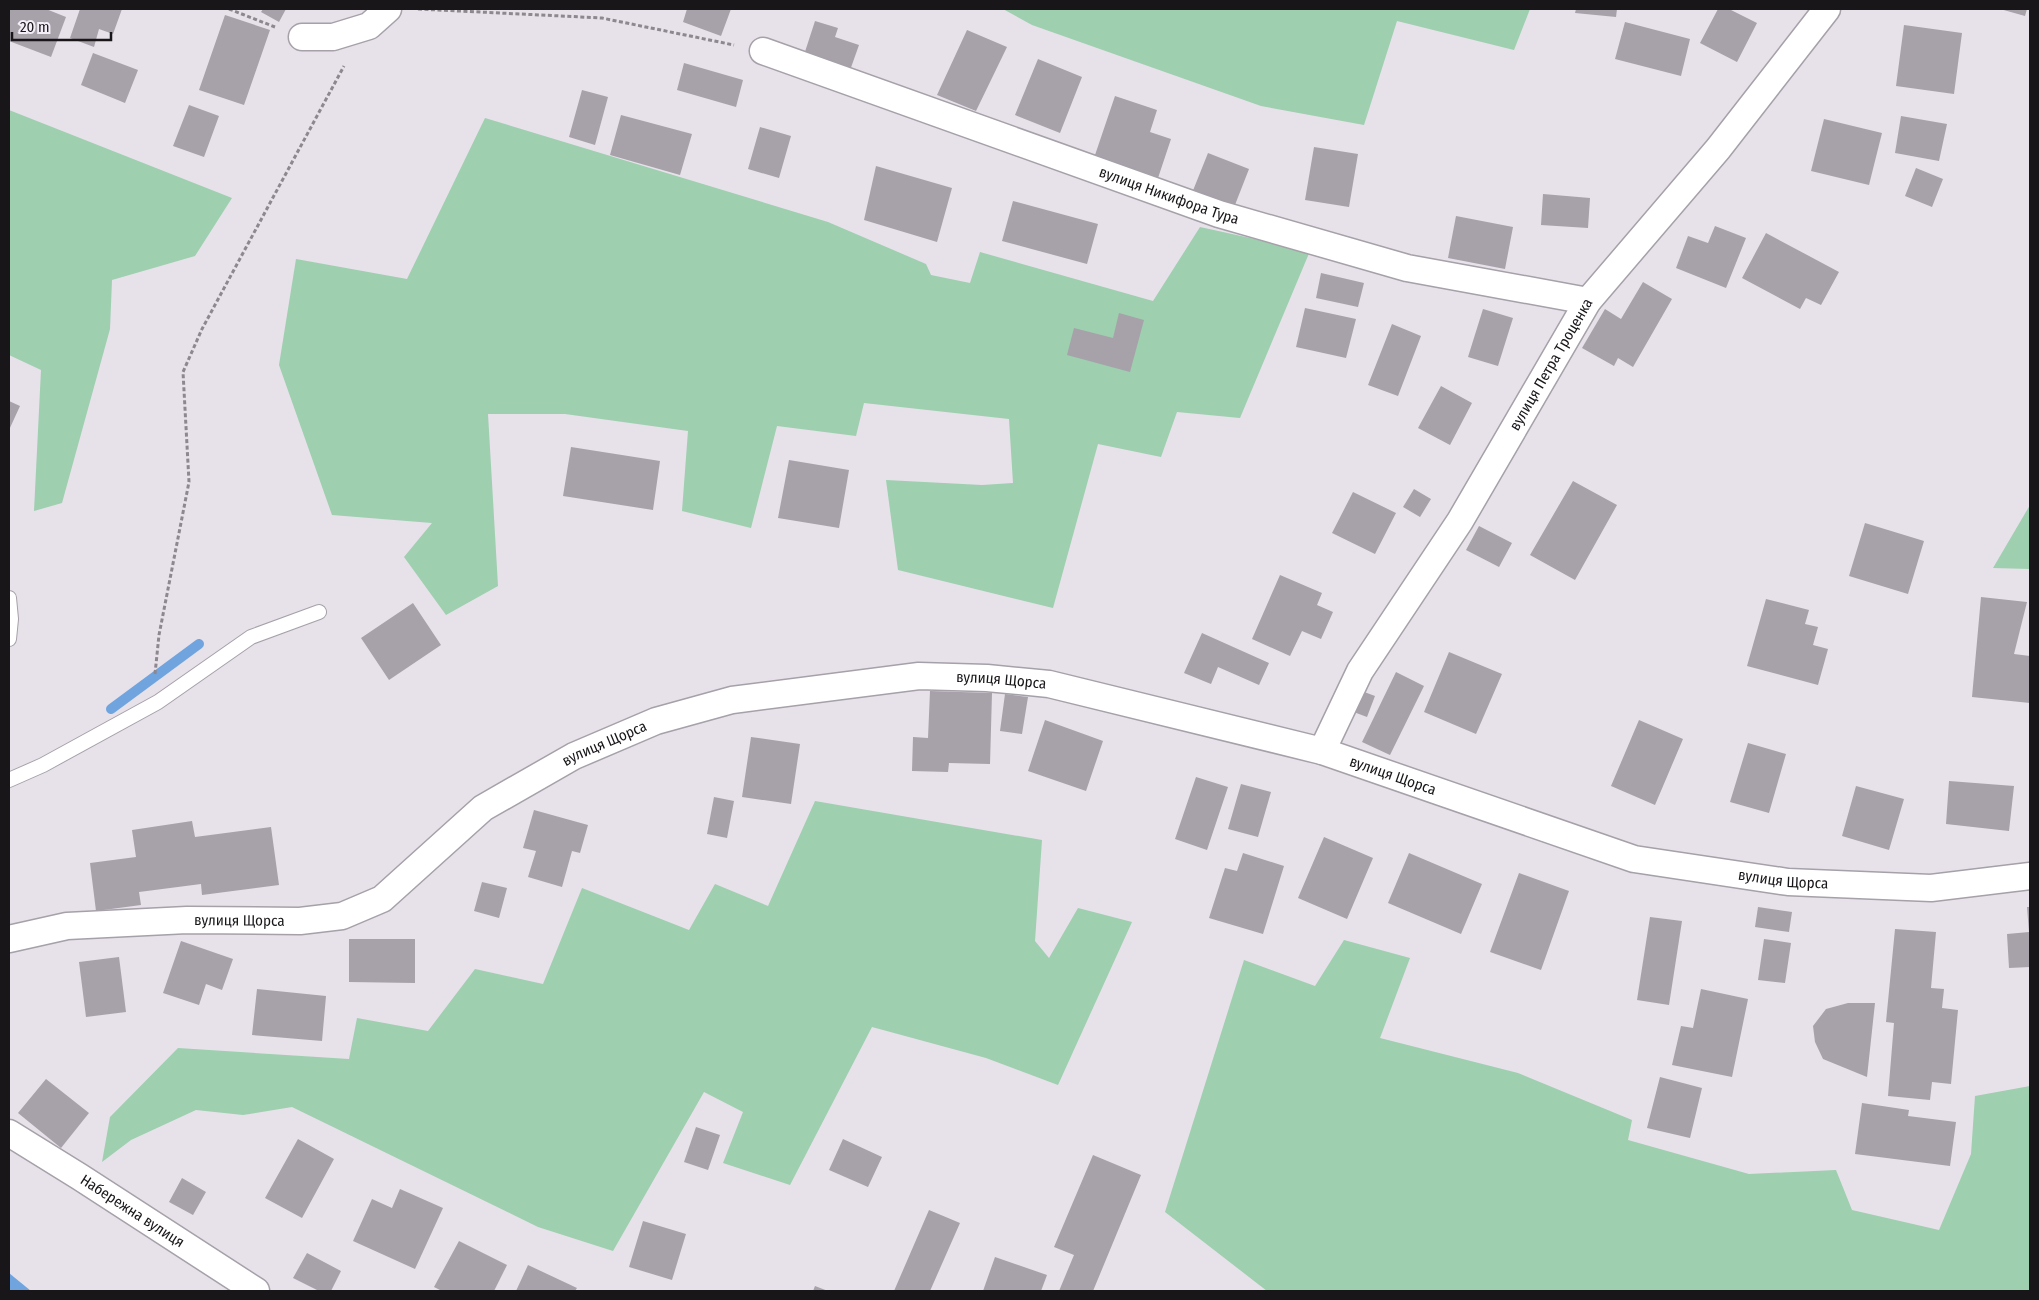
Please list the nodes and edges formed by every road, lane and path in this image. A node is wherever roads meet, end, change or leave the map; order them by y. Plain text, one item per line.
1 (229, 9) edge
2 (388, 9) edge
3 (412, 9) edge
4 (1827, 9) edge
5 (369, 26) junction
6 (302, 37) joint
7 (763, 51) joint
8 (1588, 301) junction
9 (9, 598) edge
10 (319, 612) dead end
11 (9, 639) edge
12 (155, 669) dead end
13 (1322, 751) junction
14 (9, 780) edge
15 (2030, 876) edge
16 (9, 939) edge
17 (9, 1133) edge
18 (256, 1291) edge

1 - 6 path
2 - 5 street
3 - 7 path
4 - 8 street, вулиця Петра Троценка
5 - 6 street
5 - 12 path
7 - 8 street, вулиця Никифора Тура
8 - 13 street, вулиця Петра Троценка
9 - 11 lane
10 - 14 lane
13 - 15 street, вулиця Щорса
13 - 16 street, вулиця Щорса
17 - 18 street, Набережна вулиця

